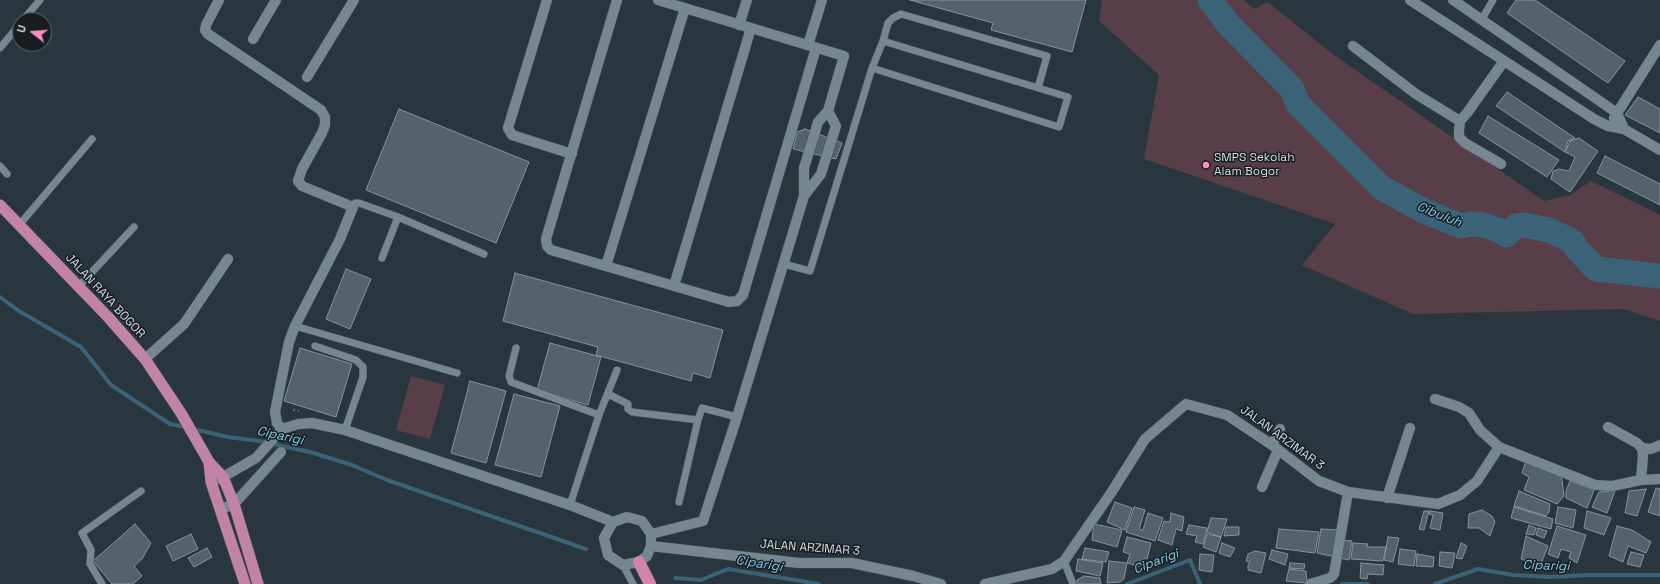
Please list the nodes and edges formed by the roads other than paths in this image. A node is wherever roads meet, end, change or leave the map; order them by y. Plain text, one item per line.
1 (40, 0) edge
2 (220, 0) edge
3 (276, 0) edge
4 (354, 0) edge
5 (547, 0) edge
6 (617, 0) edge
7 (658, 0) edge
8 (747, 0) edge
9 (822, 0) edge
10 (1410, 0) edge
11 (1453, 0) edge
12 (1493, 0) edge
13 (681, 5) edge
14 (30, 12) edge
15 (1482, 19) junction
16 (739, 25) junction
17 (751, 28) junction
18 (12, 34) edge
19 (253, 39) dead end
20 (883, 41) junction
21 (1660, 45) edge
22 (1353, 46) dead end
23 (812, 47) junction
24 (0, 48) edge
25 (1504, 61) junction
26 (872, 68) junction
27 (307, 77) dead end
28 (1038, 88) junction
29 (828, 111) junction
30 (1618, 112) junction
31 (1460, 121) junction
32 (1608, 126) junction
33 (1624, 130) junction
34 (92, 139) dead end
35 (1660, 150) edge
36 (572, 154) junction
37 (1501, 164) dead end
38 (0, 166) edge
39 (8, 174) dead end
40 (804, 196) junction
41 (0, 205) edge
42 (353, 207) junction
43 (398, 217) junction
44 (20, 224) junction
45 (134, 227) dead end
46 (484, 254) dead end
47 (382, 258) dead end
48 (228, 259) dead end
49 (784, 264) junction
50 (606, 266) junction
51 (79, 286) junction
52 (674, 286) junction
53 (295, 326) junction
54 (315, 346) dead end
55 (516, 348) dead end
56 (145, 359) junction
57 (618, 370) dead end
58 (457, 373) dead end
59 (608, 394) junction
60 (1435, 399) dead end
61 (599, 415) junction
62 (737, 417) junction
63 (698, 420) junction
64 (1608, 427) dead end
65 (1410, 428) dead end
66 (1280, 429) dead end
67 (281, 430) junction
68 (345, 430) junction
69 (1660, 445) edge
70 (1275, 447) junction
71 (1499, 447) junction
72 (1642, 448) junction
73 (281, 452) dead end
74 (209, 462) junction
75 (223, 477) junction
76 (1660, 479) edge
77 (1640, 480) junction
78 (211, 482) junction
79 (1262, 487) dead end
80 (141, 491) dead end
81 (1348, 492) junction
82 (1387, 498) junction
83 (679, 502) dead end
84 (234, 504) junction
85 (570, 506) junction
86 (221, 509) junction
87 (612, 522) junction
88 (651, 534) junction
89 (651, 546) junction
90 (1064, 561) junction
91 (639, 562) junction
92 (623, 565) junction
93 (102, 584) edge
94 (245, 584) edge
95 (258, 584) edge
96 (633, 584) edge
97 (650, 584) edge
98 (941, 584) edge
99 (985, 584) edge
100 (1073, 584) edge
101 (1310, 584) edge

1 - 14 lane
2 - 42 street
3 - 19 street
4 - 27 street
5 - 36 street
6 - 36 street
7 - 13 street
8 - 16 street
9 - 23 street
10 - 25 street
11 - 15 street
12 - 15 lane
13 - 16 street
13 - 50 street
15 - 30 street
16 - 17 street
17 - 23 street
17 - 52 street
18 - 24 lane
20 - 26 lane
20 - 28 lane
20 - 28 lane
21 - 30 street
22 - 31 street
23 - 29 street
23 - 52 street
25 - 31 street
25 - 32 street
26 - 28 lane
26 - 49 lane
29 - 40 street
29 - 40 street
30 - 32 street
30 - 33 street
31 - 37 street
32 - 33 street
33 - 35 street
34 - 44 lane
36 - 50 street
38 - 39 lane
40 - 49 street
41 - 44 highway, JALAN RAYA BOGOR
42 - 43 lane
42 - 53 street
43 - 46 lane
43 - 47 lane
44 - 51 highway, JALAN RAYA BOGOR
45 - 51 lane
48 - 56 street
49 - 62 street
50 - 52 street
51 - 56 highway, JALAN RAYA BOGOR
53 - 58 lane
53 - 67 street
54 - 68 lane
55 - 61 lane
56 - 74 highway, JALAN RAYA BOGOR
57 - 59 lane
59 - 61 lane
59 - 63 lane
60 - 71 street
61 - 85 lane
62 - 63 lane
62 - 88 street
63 - 83 lane
64 - 72 street
65 - 82 street
66 - 70 street
67 - 68 street
67 - 75 street
68 - 85 street
69 - 72 street
70 - 79 street
70 - 81 street, JALAN ARZIMAR 3
70 - 90 street, JALAN ARZIMAR 3
71 - 77 street
71 - 82 street, JALAN ARZIMAR 3
72 - 77 street
73 - 84 street
74 - 75 highway
74 - 78 highway
75 - 78 street
75 - 84 highway
76 - 77 street
78 - 86 highway
80 - 93 lane
81 - 82 street, JALAN ARZIMAR 3
81 - 101 street
84 - 86 street
84 - 95 highway
85 - 87 street
86 - 94 highway
87 - 88 street
87 - 92 street
88 - 89 street
89 - 91 street
89 - 98 street, JALAN ARZIMAR 3
90 - 99 street, JALAN ARZIMAR 3
90 - 100 lane
91 - 92 street
91 - 97 highway
92 - 96 lane

